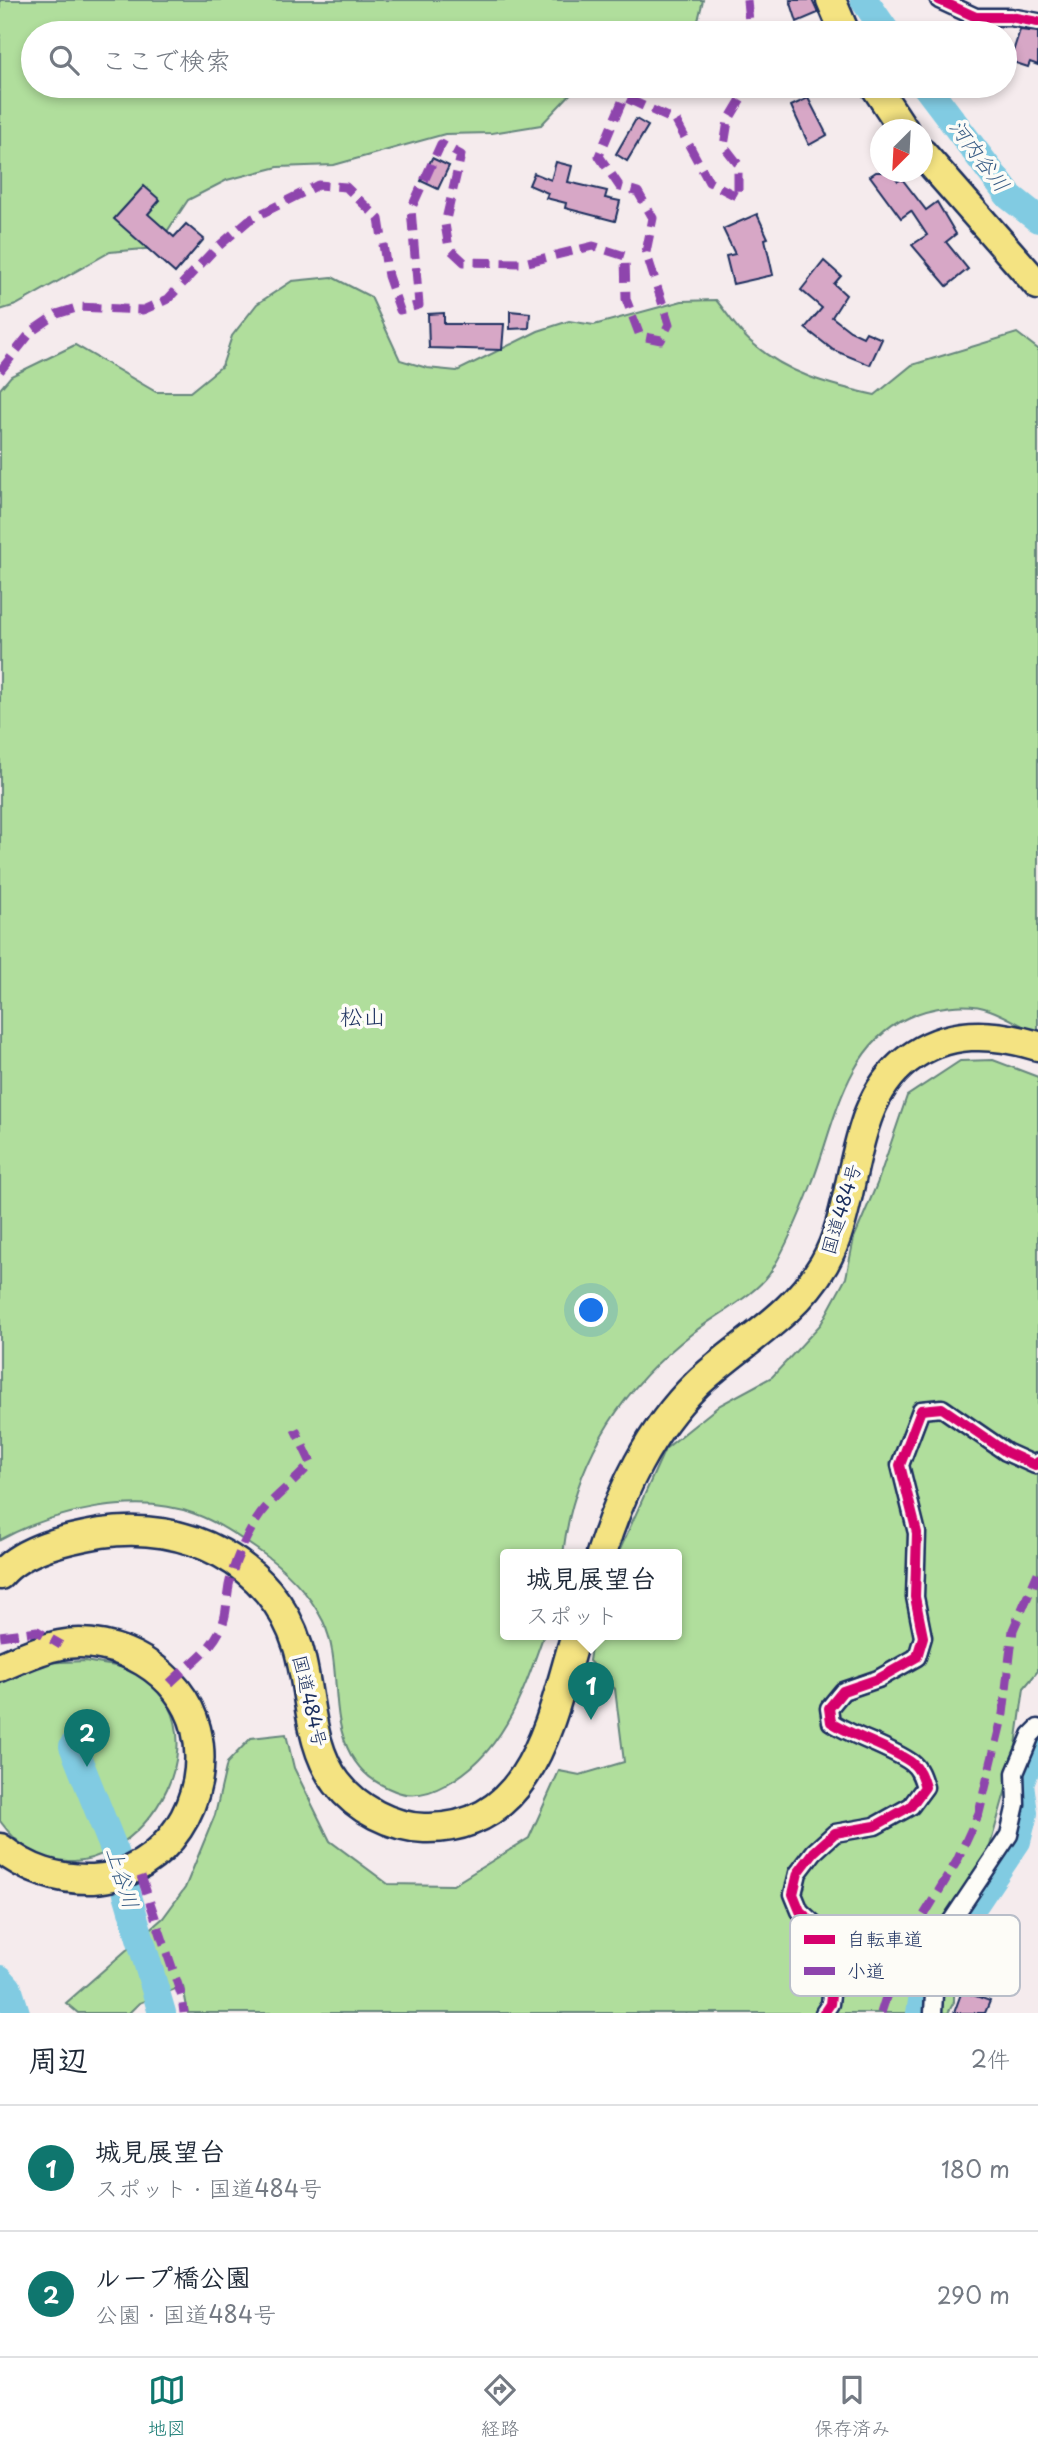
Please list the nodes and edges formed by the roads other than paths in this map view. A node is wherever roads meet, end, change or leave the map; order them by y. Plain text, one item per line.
1 (831, 0) edge
2 (939, 0) edge
3 (840, 21) edge
4 (1038, 22) edge
5 (883, 98) edge
6 (897, 119) edge
7 (933, 166) edge
8 (1038, 285) edge
9 (1038, 1046) edge
10 (1038, 1462) edge
11 (603, 1549) edge
12 (0, 1575) edge
13 (574, 1640) edge
14 (0, 1667) edge
15 (1038, 1728) edge
16 (0, 1848) edge
17 (805, 1915) edge
18 (955, 1915) edge
19 (831, 1996) edge
20 (824, 2013) edge

1 - 3 highway
2 - 4 street
5 - 6 highway
7 - 8 highway
9 - 11 highway, 国道484号
10 - 17 street
12 - 13 highway, 国道484号
14 - 16 highway
15 - 18 street
19 - 20 street

